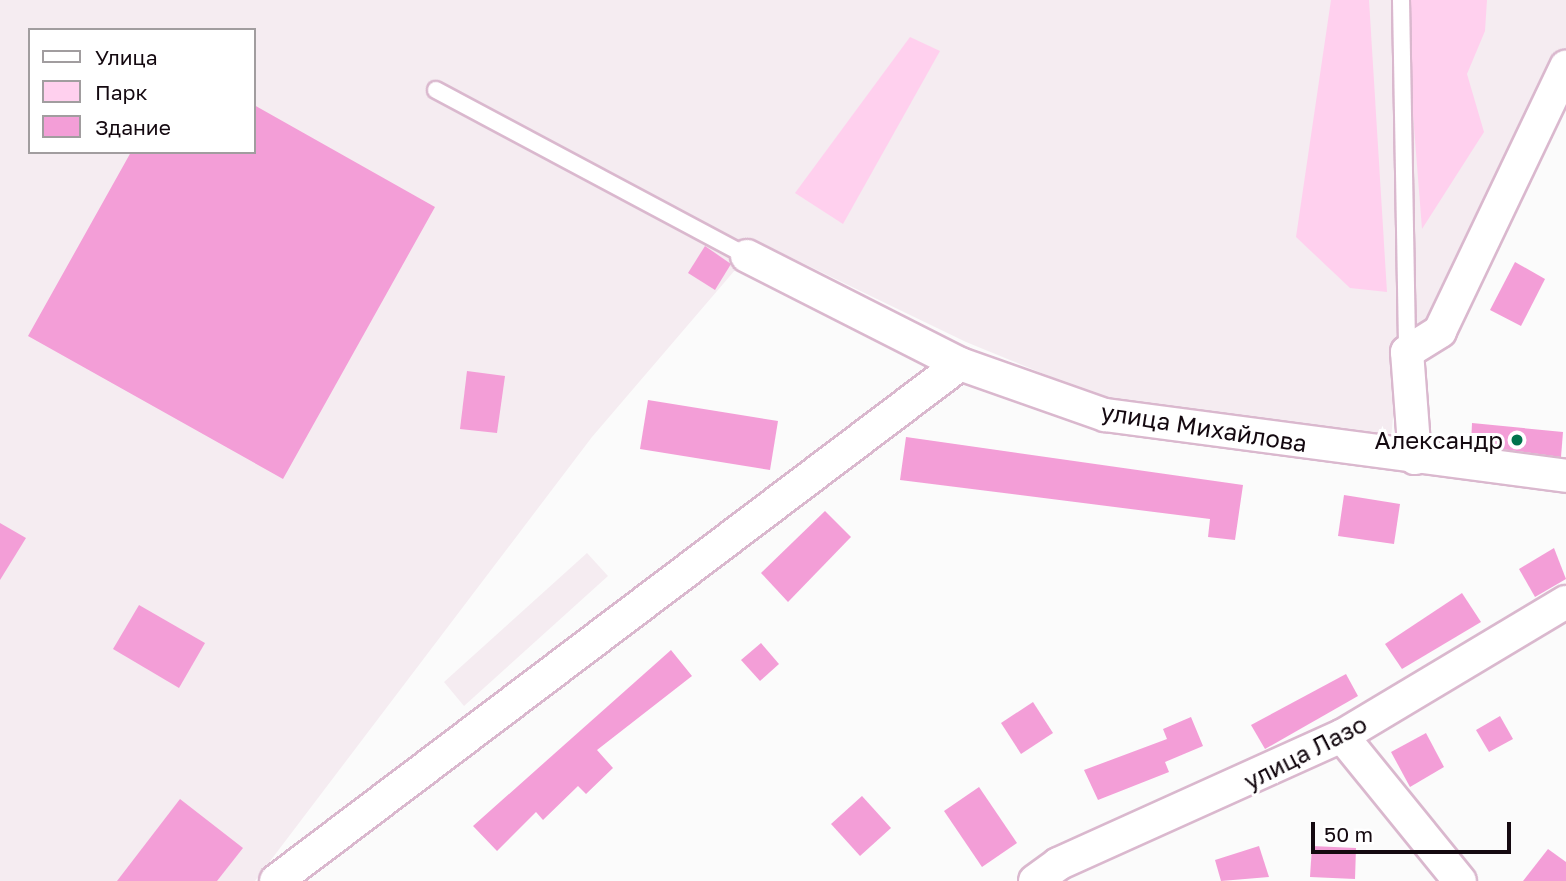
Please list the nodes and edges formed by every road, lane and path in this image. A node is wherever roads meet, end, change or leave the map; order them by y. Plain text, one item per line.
1 (1401, 0) edge
2 (1566, 67) edge
3 (436, 90) dead end
4 (747, 256) joint
5 (1407, 352) junction
6 (960, 363) junction
7 (1415, 458) junction
8 (1566, 476) edge
9 (1566, 602) edge
10 (1342, 736) junction
11 (276, 881) edge
12 (1035, 881) edge
13 (1460, 881) edge

1 - 5 lane
2 - 5 street
3 - 4 lane
4 - 6 street, улица Михайлова
5 - 7 street
6 - 7 street, улица Михайлова
6 - 11 street
7 - 8 street, улица Михайлова
9 - 10 street, улица Лазо
10 - 12 street, улица Лазо
10 - 13 street

